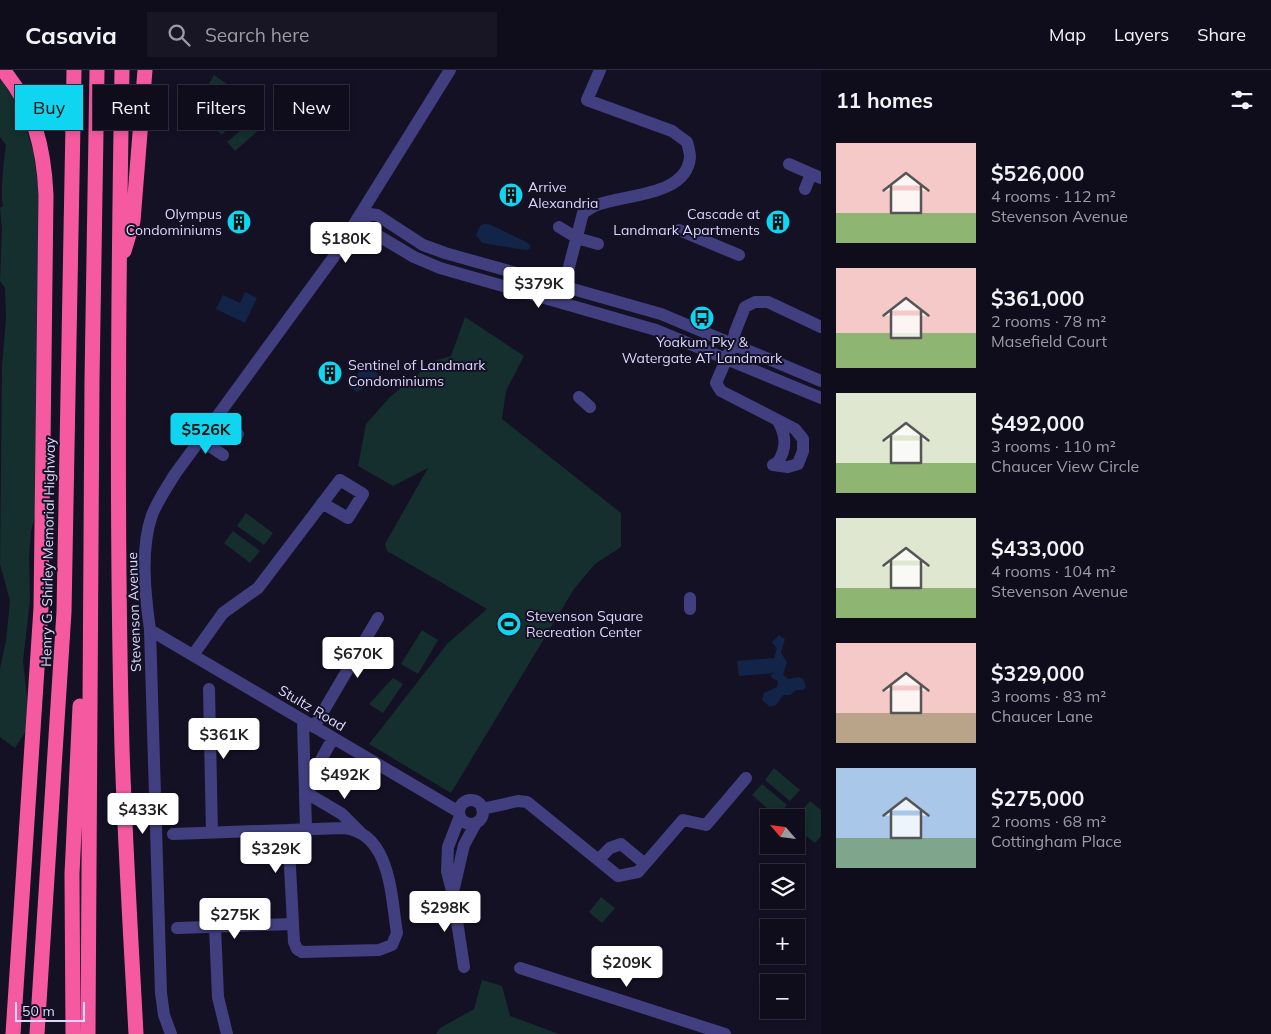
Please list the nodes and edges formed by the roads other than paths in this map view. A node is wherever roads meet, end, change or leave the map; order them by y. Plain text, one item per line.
1 (3, 70) edge
2 (74, 70) edge
3 (97, 70) edge
4 (122, 70) edge
5 (145, 70) edge
6 (450, 70) edge
7 (600, 70) edge
8 (789, 164) dead end
9 (816, 176) edge
10 (805, 188) dead end
11 (362, 213) junction
12 (559, 227) dead end
13 (679, 230) dead end
14 (576, 238) junction
15 (598, 244) dead end
16 (739, 255) dead end
17 (118, 269) junction
18 (564, 286) junction
19 (565, 302) junction
20 (821, 327) edge
21 (733, 344) junction
22 (727, 358) junction
23 (821, 381) edge
24 (579, 398) dead end
25 (821, 398) edge
26 (590, 407) dead end
27 (216, 418) junction
28 (779, 423) dead end
29 (179, 425) dead end
30 (238, 434) dead end
31 (201, 439) junction
32 (223, 455) dead end
33 (322, 503) dead end
34 (378, 618) dead end
35 (150, 630) junction
36 (193, 655) junction
37 (90, 658) junction
38 (209, 689) dead end
39 (309, 724) junction
40 (333, 738) junction
41 (746, 778) dead end
42 (305, 791) junction
43 (482, 809) junction
44 (459, 814) junction
45 (476, 823) junction
46 (306, 829) junction
47 (288, 830) junction
48 (212, 833) junction
49 (173, 834) dead end
50 (362, 834) junction
51 (598, 860) junction
52 (645, 864) junction
53 (453, 895) junction
54 (293, 924) junction
55 (215, 927) junction
56 (177, 928) dead end
57 (464, 967) dead end
58 (520, 968) dead end
59 (13, 1034) edge
60 (37, 1034) edge
61 (73, 1034) edge
62 (88, 1034) edge
63 (136, 1034) edge
64 (170, 1034) edge
65 (227, 1034) edge
66 (725, 1034) edge

1 - 59 highway
2 - 60 highway, Henry G. Shirley Memorial Highway
3 - 37 highway
4 - 17 highway
5 - 17 highway
6 - 11 street, Stevenson Avenue
7 - 14 street
8 - 9 street
9 - 10 street
11 - 18 street
11 - 19 street
11 - 27 street, Stevenson Avenue
12 - 14 street
13 - 16 street
14 - 15 street
14 - 18 street
17 - 63 highway
18 - 19 street
18 - 21 street
19 - 22 street
20 - 21 street
21 - 22 street
21 - 23 street
22 - 25 street
22 - 28 street
24 - 26 street
27 - 30 street
27 - 31 street, Stevenson Avenue
29 - 31 street
31 - 32 street
31 - 35 street, Stevenson Avenue
33 - 36 street
34 - 39 street
35 - 36 street, Stultz Road
35 - 64 street, Stevenson Avenue
36 - 39 street, Stultz Road
37 - 61 highway
37 - 62 highway
38 - 48 street
39 - 40 street, Stultz Road
39 - 42 street
40 - 42 street
40 - 44 street, Stultz Road
41 - 52 street
42 - 46 street
42 - 50 street
43 - 44 street
43 - 45 street
43 - 51 street
44 - 45 street
44 - 53 street
45 - 53 street
46 - 47 street
46 - 50 street
47 - 48 street
47 - 54 street
48 - 49 street
50 - 54 street
51 - 52 street
51 - 52 street
53 - 57 street
54 - 55 street
55 - 56 street
55 - 65 street
58 - 66 street

